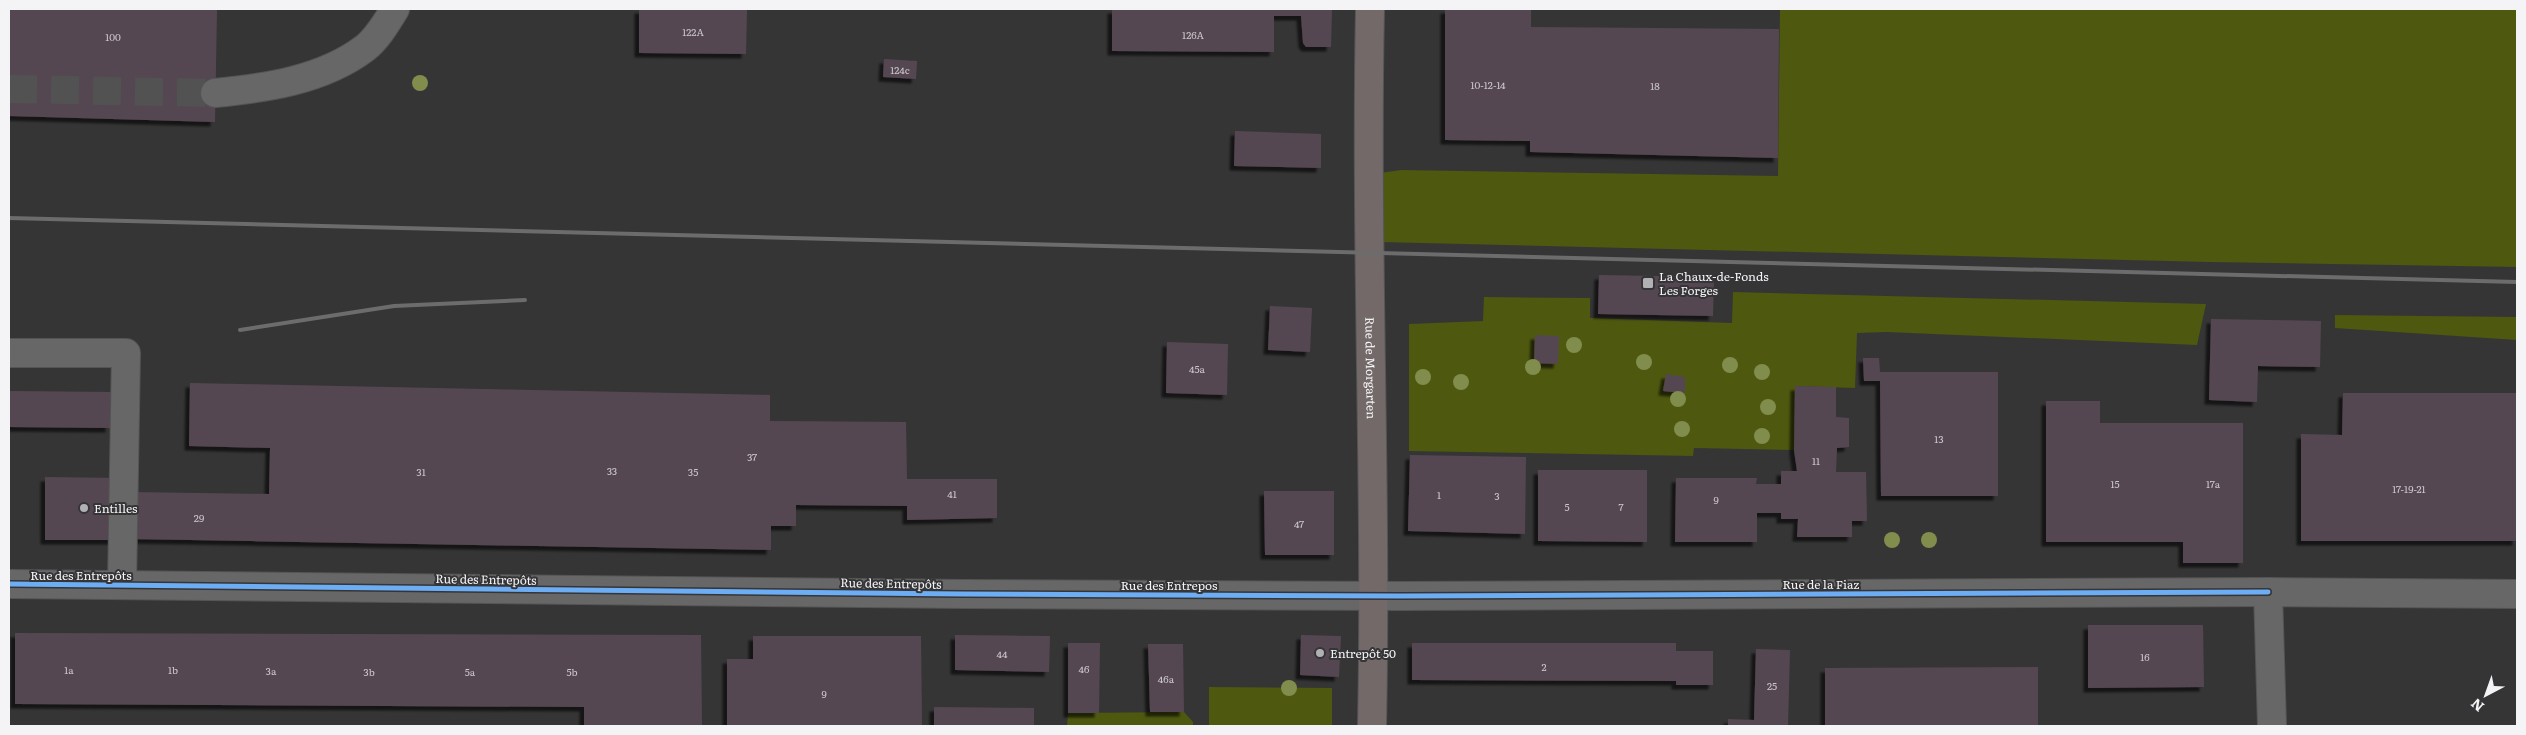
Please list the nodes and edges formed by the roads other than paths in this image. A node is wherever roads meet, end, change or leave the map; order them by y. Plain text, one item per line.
1 (395, 9) edge
2 (1370, 9) edge
3 (215, 93) tunnel mouth
4 (9, 353) edge
5 (9, 584) edge
6 (122, 585) junction
7 (2268, 592) junction
8 (963, 594) joint
9 (2517, 594) edge
10 (1374, 596) junction
11 (1372, 726) edge
12 (2272, 726) edge

1 - 3 street
2 - 10 main road, Rue de Morgarten
4 - 6 street
5 - 6 street, Rue des Entrepôts
6 - 8 street, Rue des Entrepôts
7 - 9 street, Rue de la Fiaz
7 - 10 street, Rue de la Fiaz
7 - 12 street
8 - 10 street, Rue des Entrepos
10 - 11 main road, Rue de Morgarten

